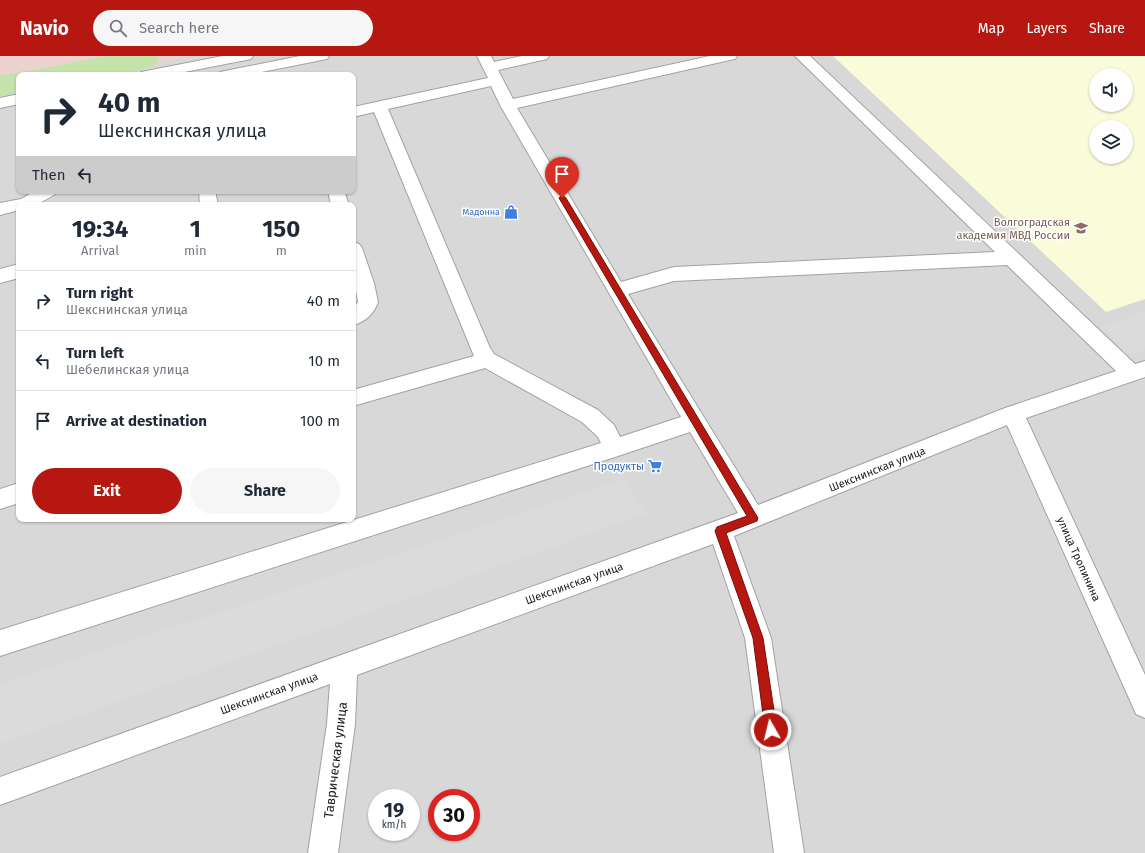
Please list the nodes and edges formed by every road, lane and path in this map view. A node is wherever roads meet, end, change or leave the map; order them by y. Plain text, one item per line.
1 (246, 56) edge
2 (322, 56) edge
3 (542, 56) edge
4 (730, 56) edge
5 (802, 56) edge
6 (199, 60) edge
7 (490, 68) edge
8 (157, 72) edge
9 (239, 72) edge
10 (16, 100) edge
11 (0, 103) edge
12 (508, 105) junction
13 (379, 106) junction
14 (356, 111) edge
15 (42, 194) edge
16 (28, 202) edge
17 (16, 205) edge
18 (0, 209) edge
19 (356, 258) edge
20 (1012, 258) junction
21 (16, 272) edge
22 (0, 276) edge
23 (616, 290) junction
24 (356, 316) edge
25 (487, 360) junction
26 (1138, 371) edge
27 (356, 397) edge
28 (1013, 414) junction
29 (695, 421) junction
30 (615, 448) junction
31 (16, 494) edge
32 (0, 499) edge
33 (753, 518) junction
34 (720, 531) junction
35 (0, 643) edge
36 (344, 667) junction
37 (1145, 705) edge
38 (0, 791) edge
39 (323, 853) edge
40 (789, 853) edge

1 - 6 street
2 - 9 street
3 - 7 street
4 - 12 street
5 - 20 street
6 - 8 street
7 - 12 street
7 - 13 street
10 - 11 street
12 - 23 street
13 - 14 street
13 - 25 street
15 - 16 street
17 - 18 street
19 - 24 street
20 - 23 street
20 - 26 street
21 - 22 street
23 - 29 street
25 - 27 street
25 - 30 street
26 - 28 street, Шекснинская улица
28 - 33 street, Шекснинская улица
28 - 37 street, улица Тропинина
29 - 30 street
29 - 33 street
30 - 35 street
31 - 32 street
33 - 34 street, Шекснинская улица
34 - 36 street, Шекснинская улица
34 - 40 street
36 - 38 street, Шекснинская улица
36 - 39 street, Таврическая улица

